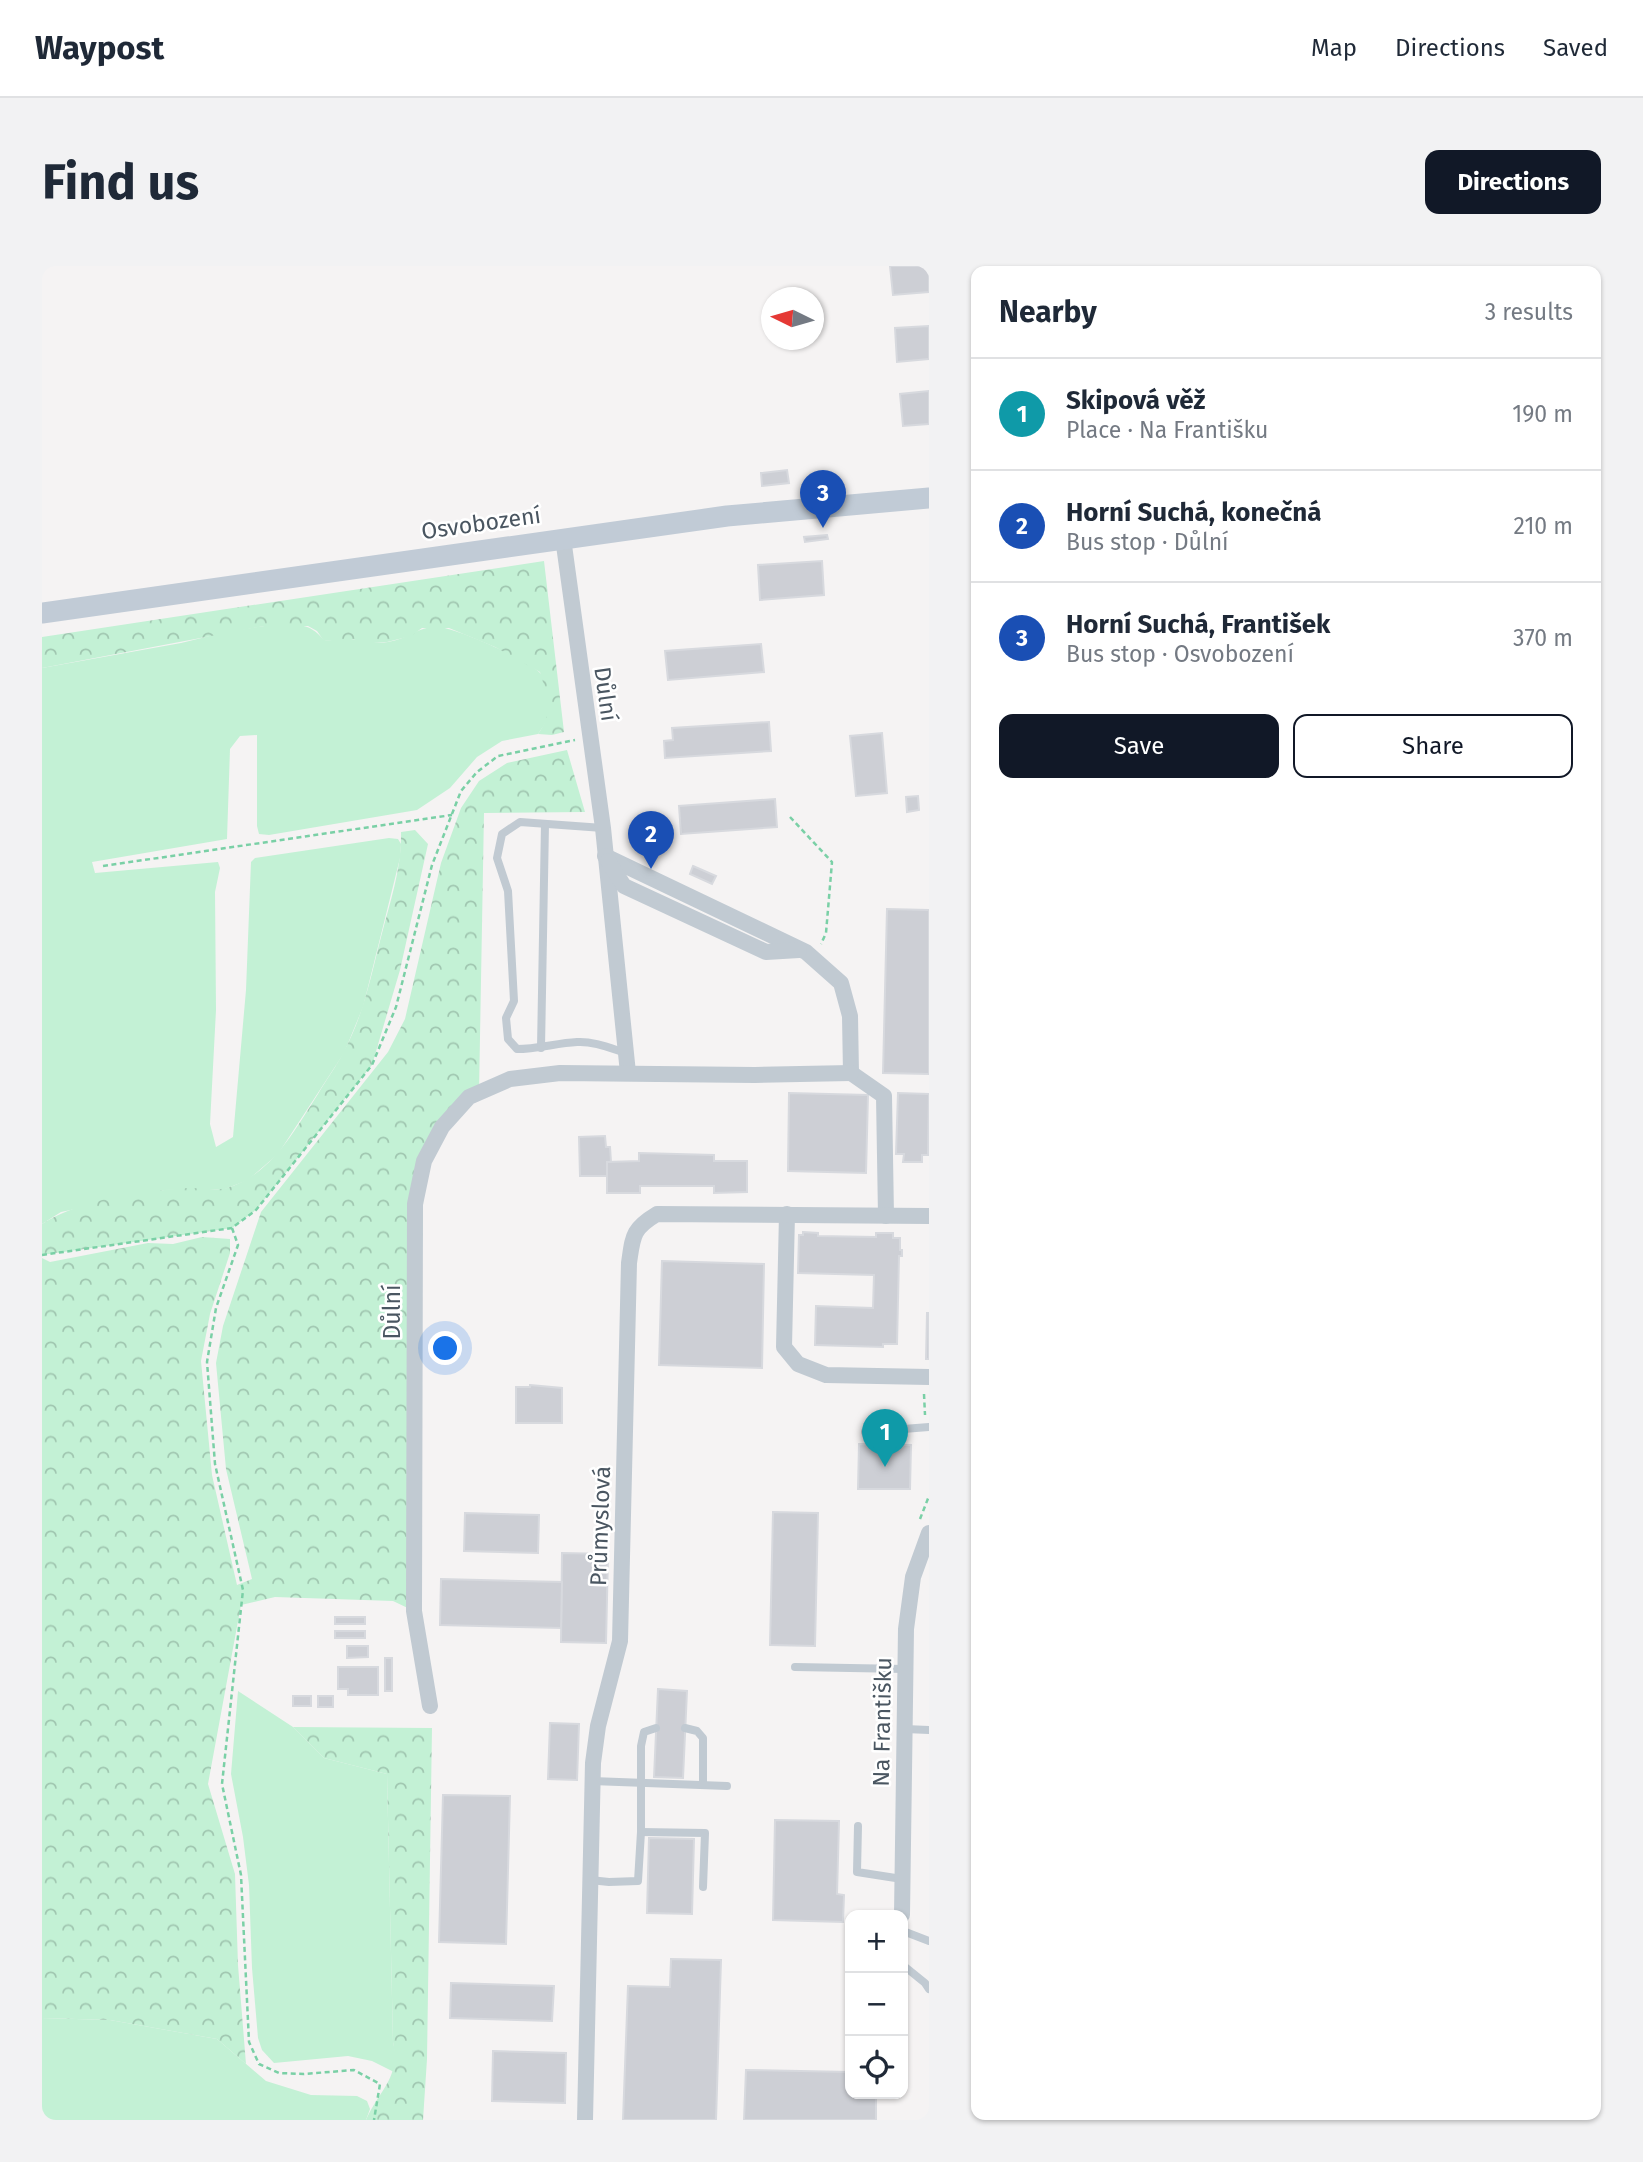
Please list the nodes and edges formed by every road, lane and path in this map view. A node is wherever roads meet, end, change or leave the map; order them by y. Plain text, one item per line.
1 (929, 498) edge
2 (563, 538) junction
3 (42, 613) edge
4 (589, 737) junction
5 (452, 815) junction
6 (790, 817) dead end
7 (545, 824) junction
8 (603, 828) junction
9 (605, 856) junction
10 (103, 866) dead end
11 (815, 960) junction
12 (541, 1048) junction
13 (626, 1053) junction
14 (628, 1073) junction
15 (851, 1073) junction
16 (787, 1214) junction
17 (886, 1216) junction
18 (929, 1216) edge
19 (232, 1228) junction
20 (42, 1255) edge
21 (926, 1377) edge
22 (927, 1427) edge
23 (865, 1432) dead end
24 (929, 1533) edge
25 (795, 1667) dead end
26 (905, 1669) junction
27 (430, 1706) dead end
28 (656, 1728) dead end
29 (685, 1728) dead end
30 (905, 1729) junction
31 (929, 1730) edge
32 (592, 1781) junction
33 (640, 1782) junction
34 (703, 1785) junction
35 (727, 1786) dead end
36 (858, 1826) dead end
37 (641, 1832) junction
38 (590, 1880) junction
39 (902, 1880) junction
40 (703, 1887) dead end
41 (902, 1910) edge
42 (908, 1933) edge
43 (929, 1941) edge
44 (908, 1969) edge
45 (928, 1985) edge
46 (374, 2120) edge
47 (585, 2120) edge

1 - 2 main road, Osvobození
2 - 3 main road, Osvobození
2 - 4 street, Důlní
4 - 5 path
4 - 8 street, Důlní
5 - 10 path
5 - 19 path
6 - 11 path
7 - 8 lane
7 - 12 lane
7 - 12 lane
8 - 9 street, Důlní
9 - 11 street
9 - 13 street, Důlní
11 - 15 street
12 - 13 lane
13 - 14 street, Důlní
14 - 15 street, Důlní
14 - 27 street, Důlní
15 - 17 street
16 - 17 street, Průmyslová
16 - 21 street
16 - 32 street, Průmyslová
17 - 18 street, Průmyslová
19 - 20 path
19 - 46 path
21 - 22 path
22 - 23 lane
24 - 26 street, Na Františku
25 - 26 lane
26 - 30 street, Na Františku
28 - 33 lane
29 - 34 lane
30 - 31 lane
30 - 39 street, Na Františku
32 - 33 lane
32 - 38 street, Průmyslová
33 - 34 lane
33 - 37 lane
34 - 35 lane
36 - 39 lane
37 - 38 lane
37 - 40 lane
38 - 47 street, Průmyslová
39 - 41 street, Na Františku
42 - 43 lane
44 - 45 lane

